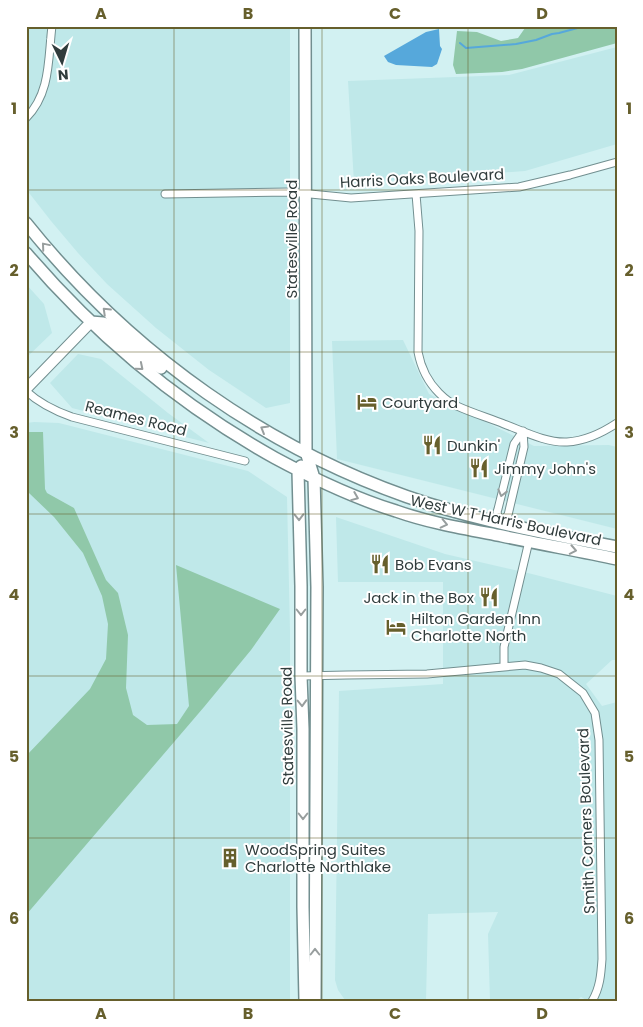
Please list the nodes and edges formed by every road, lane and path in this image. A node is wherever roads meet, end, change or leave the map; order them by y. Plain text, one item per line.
1 (52, 26) edge
2 (305, 26) edge
3 (26, 118) edge
4 (617, 162) edge
5 (165, 194) dead end
6 (305, 194) junction
7 (416, 194) junction
8 (26, 223) edge
9 (26, 253) edge
10 (91, 322) junction
11 (26, 390) edge
12 (214, 398) junction
13 (617, 423) edge
14 (523, 431) junction
15 (306, 452) junction
16 (245, 461) dead end
17 (298, 470) junction
18 (314, 478) junction
19 (500, 524) junction
20 (529, 542) junction
21 (617, 547) edge
22 (617, 559) edge
23 (504, 667) junction
24 (301, 676) junction
25 (317, 676) junction
26 (303, 729) junction
27 (303, 754) junction
28 (316, 770) junction
29 (316, 785) junction
30 (305, 1001) edge
31 (315, 1001) edge
32 (592, 1001) edge

1 - 3 street
2 - 6 main road, Statesville Road
4 - 7 street, Harris Oaks Boulevard
5 - 6 street, Harris Oaks Boulevard
6 - 7 street, Harris Oaks Boulevard
6 - 15 main road, Statesville Road
7 - 14 street
12 -> 8 main road, West W T Harris Boulevard
9 - 10 main road, West W T Harris Boulevard
10 - 11 main road, Reames Road
10 - 12 main road
10 -> 17 main road, West W T Harris Boulevard
11 - 16 street, Reames Road
15 -> 12 main road, West W T Harris Boulevard
13 - 14 street
14 - 19 street
15 - 17 main road, Statesville Road
15 - 18 main road, Statesville Road
15 - 19 main road, West W T Harris Boulevard
17 - 18 main road, West W T Harris Boulevard
17 -> 24 main road, Statesville Road
18 -> 20 main road, West W T Harris Boulevard
18 - 25 main road, Statesville Road
19 - 21 main road, West W T Harris Boulevard
20 -> 22 main road, West W T Harris Boulevard
20 - 23 street
23 - 25 street, Smith Corners Boulevard
23 - 32 street, Smith Corners Boulevard
24 - 25 street, Smith Corners Boulevard
24 -> 26 main road, Statesville Road
25 - 28 main road, Statesville Road
26 - 27 main road, Statesville Road
26 - 28 main road
27 - 29 main road
27 -> 30 main road, Statesville Road
28 - 29 main road, Statesville Road
31 -> 29 main road, Statesville Road

